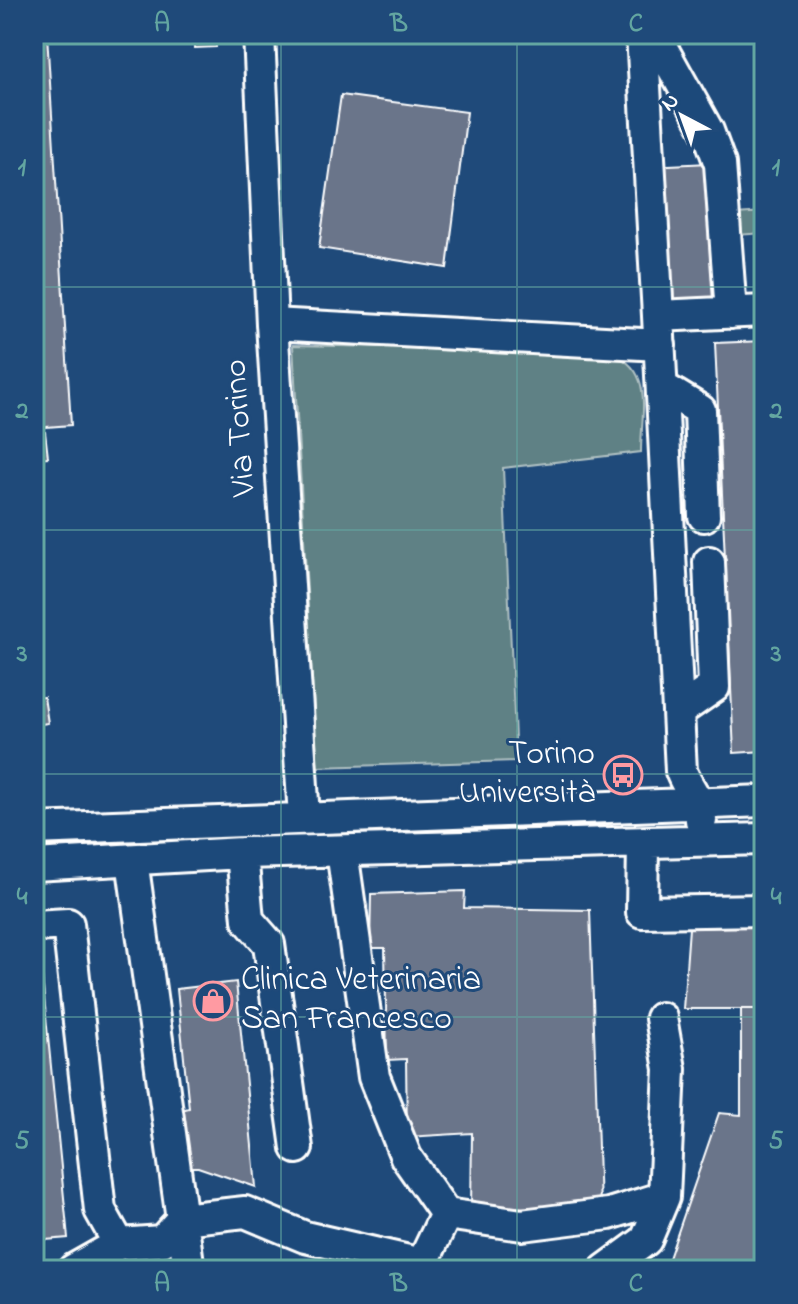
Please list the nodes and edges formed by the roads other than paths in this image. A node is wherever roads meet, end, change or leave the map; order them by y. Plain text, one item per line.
1 (259, 34) edge
2 (642, 34) edge
3 (658, 34) edge
4 (764, 311) edge
5 (731, 313) junction
6 (272, 324) junction
7 (659, 331) junction
8 (662, 387) junction
9 (704, 516) dead end
10 (709, 562) dead end
11 (678, 712) junction
12 (764, 801) edge
13 (700, 804) junction
14 (304, 817) junction
15 (34, 829) edge
16 (764, 839) edge
17 (702, 842) junction
18 (643, 843) junction
19 (342, 851) junction
20 (242, 853) junction
21 (132, 860) junction
22 (34, 865) edge
23 (764, 910) edge
24 (34, 926) edge
25 (661, 1018) dead end
26 (297, 1148) dead end
27 (664, 1197) junction
28 (446, 1214) junction
29 (182, 1219) junction
30 (112, 1257) edge
31 (73, 1270) edge
32 (189, 1270) edge
33 (605, 1270) edge

1 - 6 street, Via Torino
2 - 7 street
3 - 5 street
4 - 5 street
5 - 7 street
6 - 7 street
6 - 14 street, Via Torino
7 - 8 street
8 - 9 street
8 - 11 street
10 - 11 street
11 - 13 street
12 - 13 street
13 - 14 street
13 - 17 street
14 - 15 street
16 - 17 street
17 - 18 street
18 - 19 street
18 - 23 street
19 - 20 street
19 - 28 street
20 - 21 street
20 - 26 street
21 - 22 street
21 - 29 street
24 - 30 street
25 - 27 street
27 - 28 street
27 - 33 street
28 - 29 street
29 - 30 street
29 - 32 street
30 - 31 street

